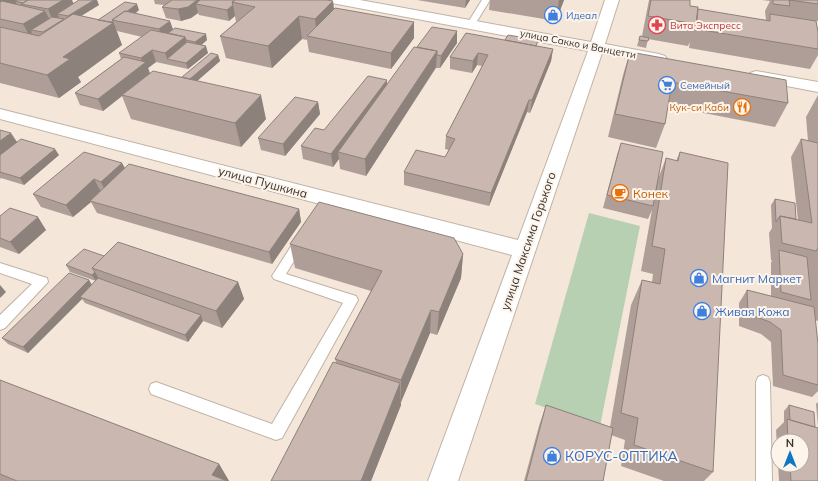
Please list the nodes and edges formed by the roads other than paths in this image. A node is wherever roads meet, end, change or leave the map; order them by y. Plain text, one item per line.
1 (337, 0) edge
2 (486, 0) edge
3 (612, 0) edge
4 (471, 24) junction
5 (596, 47) junction
6 (678, 62) edge
7 (740, 73) edge
8 (818, 86) edge
9 (1, 115) edge
10 (307, 231) edge
11 (525, 250) junction
12 (0, 268) edge
13 (0, 324) edge
14 (762, 382) dead end
15 (156, 389) dead end
16 (443, 481) edge
17 (764, 481) edge

1 - 4 street, улица Сакко и Ванцетти
2 - 4 lane
3 - 5 street, улица Максима Горького
4 - 5 street, улица Сакко и Ванцетти
5 - 6 street, улица Сакко и Ванцетти
5 - 11 street, улица Максима Горького
7 - 8 street
9 - 11 street, улица Пушкина
10 - 15 lane
11 - 16 street, улица Максима Горького
12 - 13 lane
14 - 17 lane

